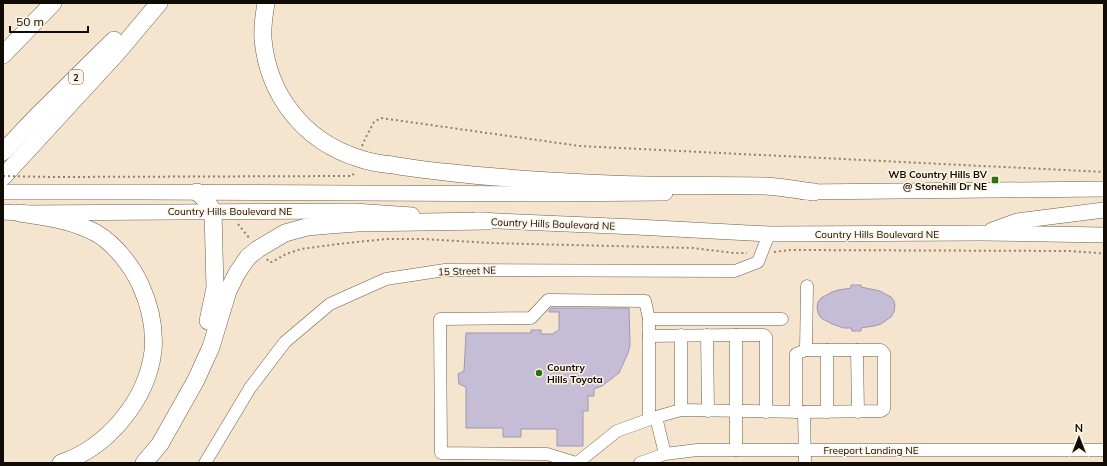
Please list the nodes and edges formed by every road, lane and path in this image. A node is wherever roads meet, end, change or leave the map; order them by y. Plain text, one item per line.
1 (53, 3) edge
2 (151, 3) edge
3 (159, 3) edge
4 (266, 3) edge
5 (3, 55) edge
6 (3, 152) edge
7 (358, 158) junction
8 (1104, 172) edge
9 (3, 177) edge
10 (1104, 189) edge
11 (3, 192) edge
12 (197, 192) junction
13 (814, 192) junction
14 (1104, 210) edge
15 (213, 211) junction
16 (9, 212) edge
17 (488, 221) junction
18 (236, 222) dead end
19 (983, 233) junction
20 (769, 234) junction
21 (1068, 234) junction
22 (1104, 235) edge
23 (250, 239) dead end
24 (1104, 245) edge
25 (762, 253) junction
26 (1104, 254) edge
27 (264, 257) dead end
28 (807, 286) dead end
29 (649, 319) junction
30 (782, 319) dead end
31 (681, 335) junction
32 (708, 335) junction
33 (736, 335) junction
34 (649, 336) junction
35 (806, 350) junction
36 (827, 350) junction
37 (857, 350) junction
38 (681, 410) junction
39 (708, 411) junction
40 (736, 411) junction
41 (766, 412) junction
42 (800, 412) junction
43 (827, 412) junction
44 (858, 412) junction
45 (653, 418) junction
46 (736, 450) junction
47 (805, 450) junction
48 (1104, 450) edge
49 (665, 454) junction
50 (441, 458) edge
51 (557, 460) edge
52 (61, 463) edge
53 (134, 463) edge
54 (144, 463) edge
55 (205, 463) edge
56 (577, 463) edge
57 (640, 463) edge
58 (806, 463) edge

1 - 5 highway
2 - 6 highway, 2
3 - 9 highway
4 - 7 highway
7 - 8 path
7 - 9 path, bridge
7 - 13 highway
10 - 13 main road, Country Hills Boulevard NE
11 - 12 main road, Country Hills Boulevard NE
12 - 13 main road, Country Hills Boulevard NE
12 - 15 highway
14 - 19 main road
15 - 16 main road, Country Hills Boulevard NE
15 - 17 main road, Country Hills Boulevard NE
15 - 53 highway
16 - 52 highway
17 - 20 main road, Country Hills Boulevard NE
17 - 54 highway
18 - 23 path
19 - 20 main road, Country Hills Boulevard NE
19 - 21 main road, Country Hills Boulevard NE
20 - 25 street, 15 Street NE
21 - 22 main road, Country Hills Boulevard NE
21 - 24 main road
25 - 26 path
25 - 27 path
25 - 55 street, 15 Street NE
28 - 35 street
29 - 30 street
29 - 34 street
29 - 50 street
31 - 32 street
31 - 34 street
31 - 38 street
32 - 33 street
32 - 39 street
33 - 40 street
33 - 41 street
34 - 45 street
35 - 36 street
35 - 42 street
36 - 37 street
36 - 43 street
37 - 44 street
37 - 44 street
38 - 39 street
38 - 45 street
39 - 40 street
40 - 41 street
40 - 46 street
41 - 42 street
42 - 43 street
42 - 47 street
43 - 44 street
45 - 49 street
45 - 56 street
46 - 47 street, Freeport Landing NE
46 - 49 street, Freeport Landing NE
47 - 48 street, Freeport Landing NE
47 - 58 street
49 - 57 street, Freeport Landing NE
50 - 51 street
51 - 56 street

